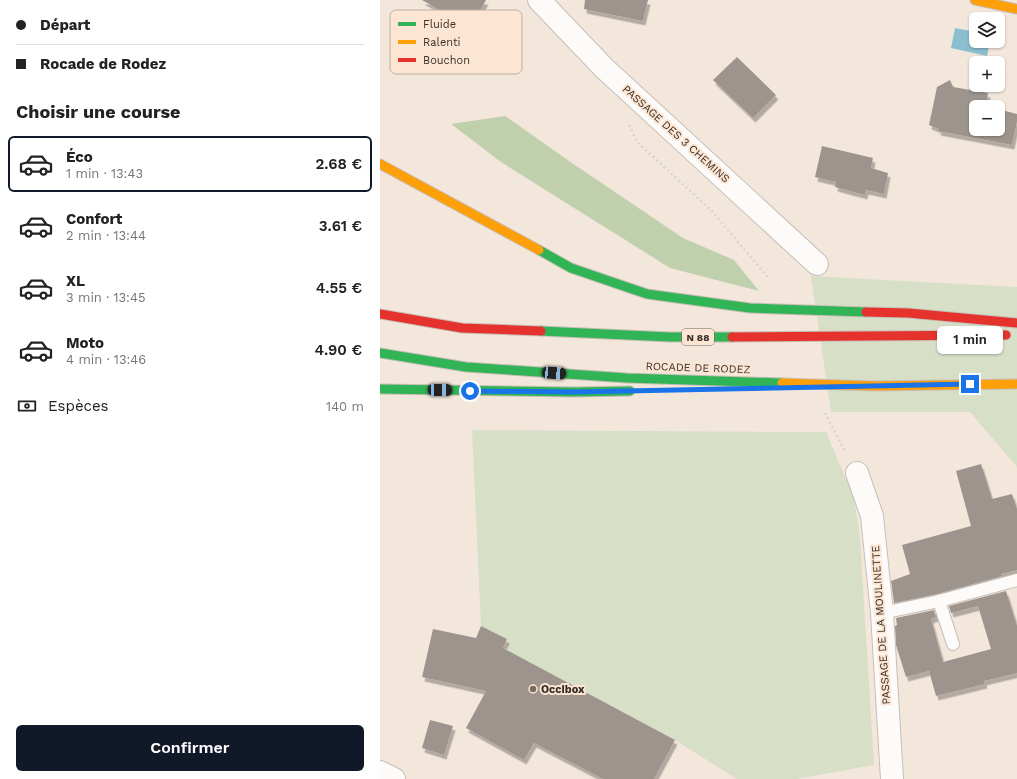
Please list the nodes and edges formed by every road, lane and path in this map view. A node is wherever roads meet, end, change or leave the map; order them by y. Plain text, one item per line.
1 (539, 0) edge
2 (975, 0) edge
3 (1017, 9) edge
4 (628, 122) dead end
5 (380, 164) edge
6 (817, 264) dead end
7 (770, 280) dead end
8 (380, 314) edge
9 (1017, 323) edge
10 (1017, 334) edge
11 (380, 353) edge
12 (1017, 384) edge
13 (875, 386) junction
14 (380, 390) edge
15 (701, 390) dead end
16 (637, 391) dead end
17 (825, 412) dead end
18 (857, 473) joint
19 (1017, 580) edge
20 (939, 601) junction
21 (882, 613) junction
22 (953, 644) dead end
23 (380, 772) edge
24 (394, 779) edge
25 (892, 779) edge

1 - 6 street, PASSAGE DES 3 CHEMINS
2 - 3 main road
4 - 7 path
5 - 9 main road
8 - 10 main road, N 88
11 - 13 main road, ROCADE DE RODEZ
12 - 13 main road, ROCADE DE RODEZ
13 - 15 main road
14 - 16 main road
17 - 18 path
18 - 21 street, PASSAGE DE LA MOULINETTE
19 - 20 lane
20 - 21 lane
20 - 22 lane
21 - 25 street, PASSAGE DE LA MOULINETTE
23 - 24 street

